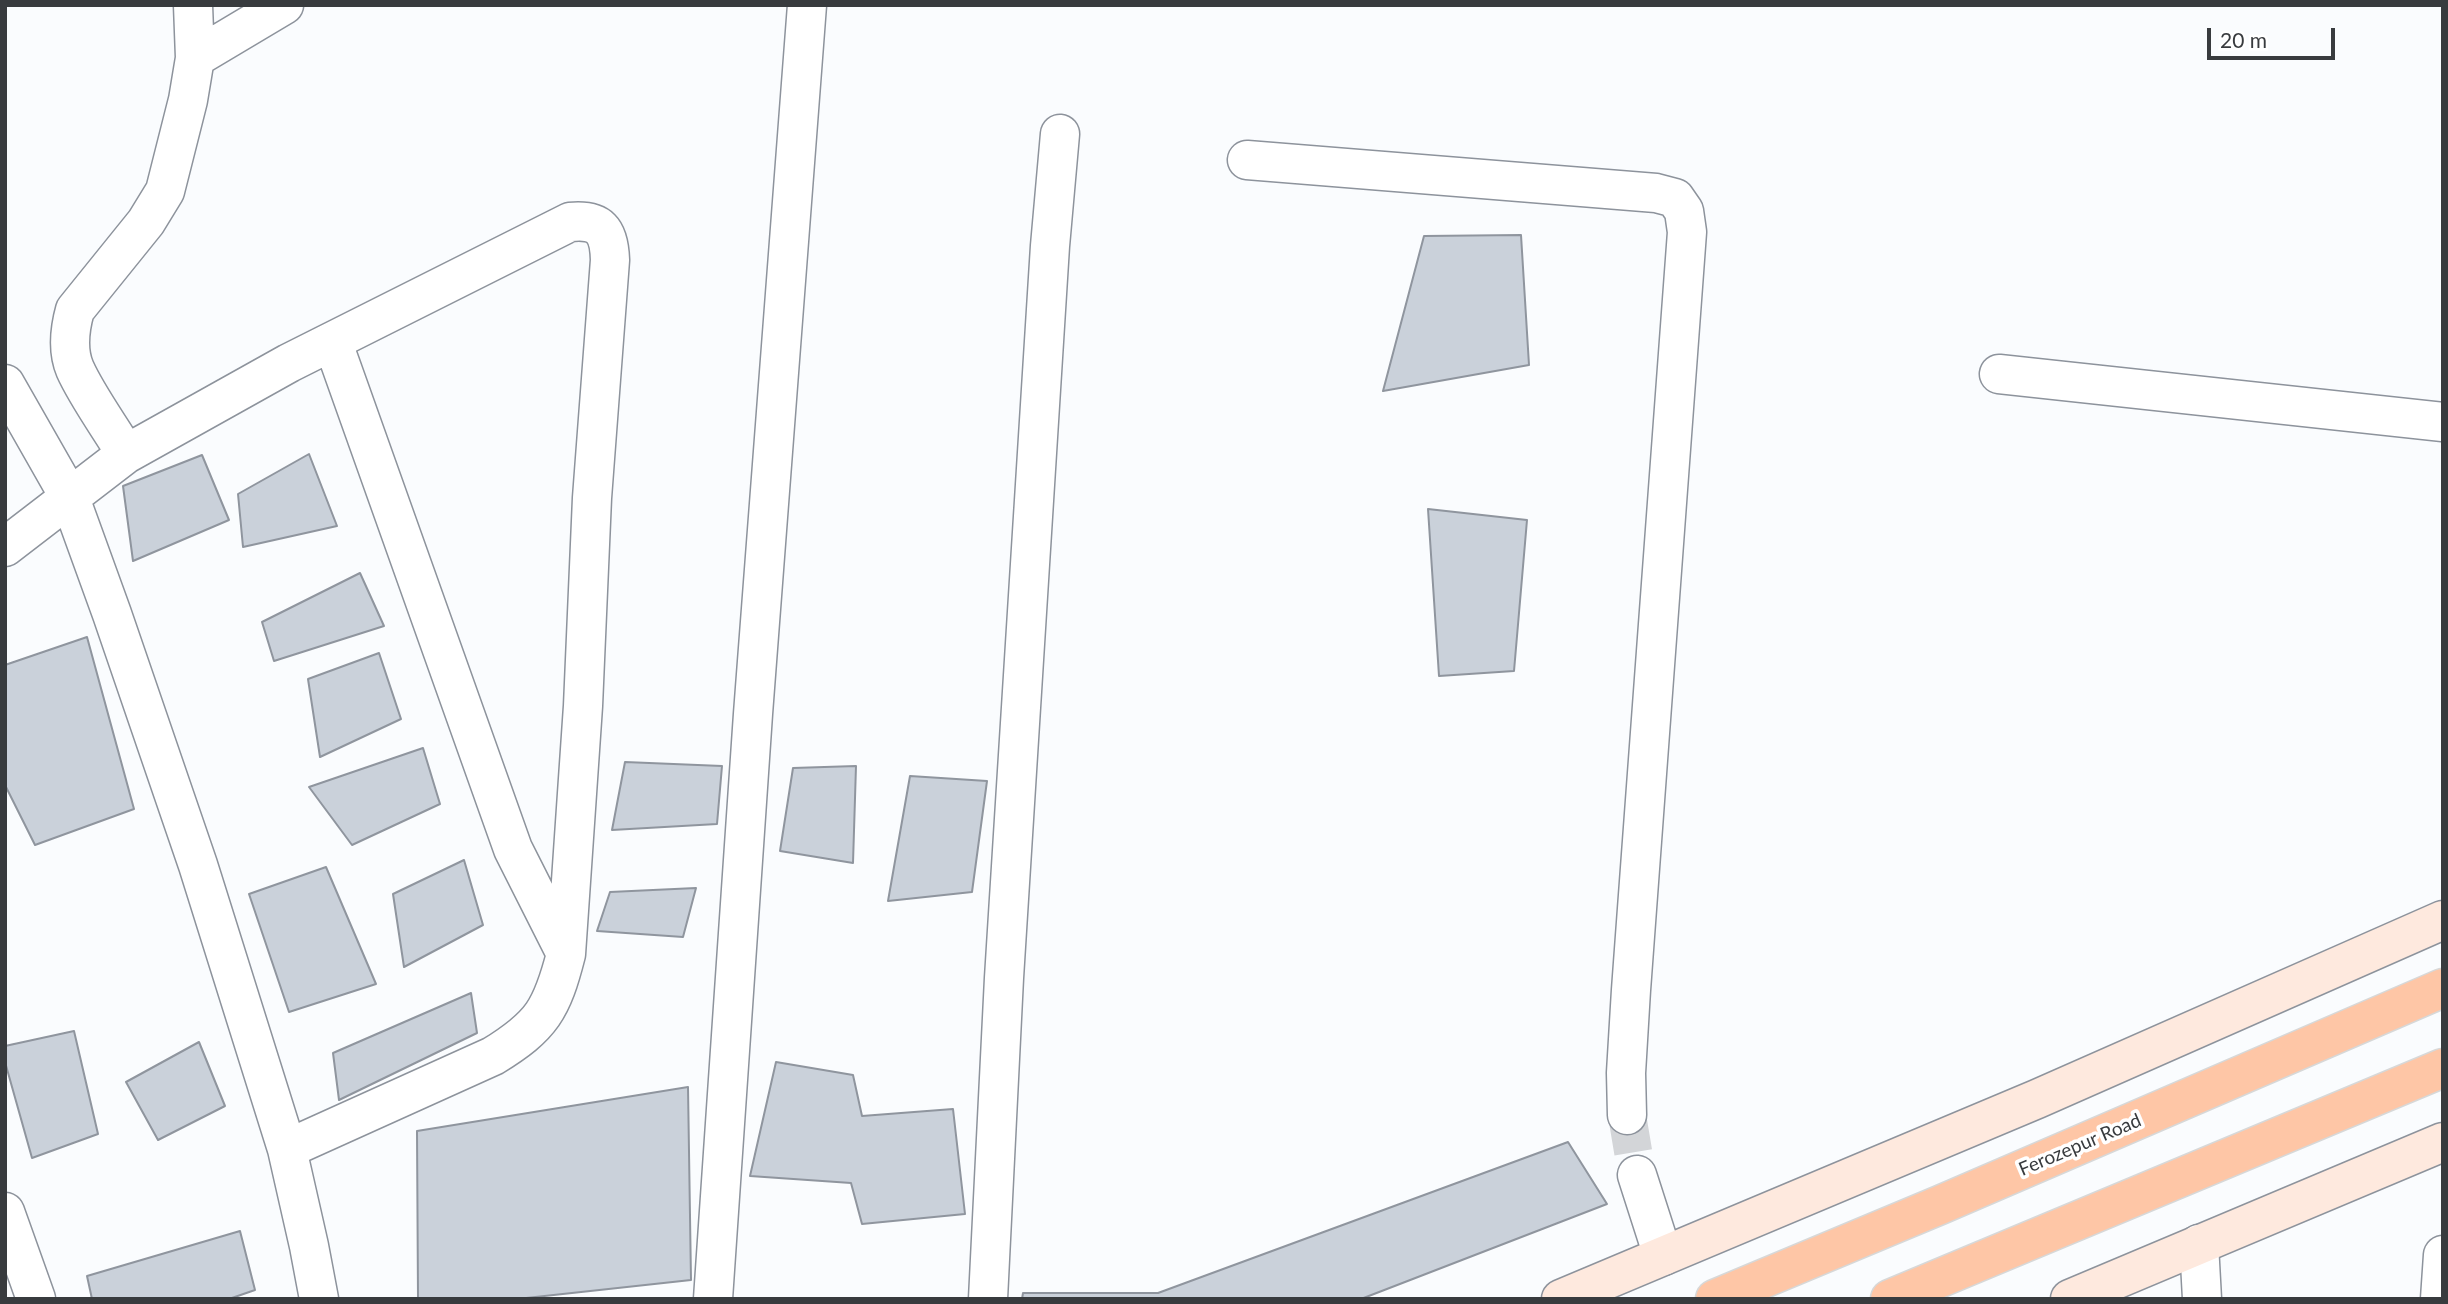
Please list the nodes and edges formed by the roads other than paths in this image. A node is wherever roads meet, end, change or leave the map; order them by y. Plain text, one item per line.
1 (193, 5) edge
2 (284, 5) edge
3 (807, 5) edge
4 (195, 58) junction
5 (1060, 134) dead end
6 (1247, 160) dead end
7 (332, 343) junction
8 (1999, 374) dead end
9 (5, 384) edge
10 (2443, 422) edge
11 (126, 454) junction
12 (71, 498) junction
13 (5, 547) edge
14 (2443, 920) edge
15 (566, 954) junction
16 (2443, 988) edge
17 (2443, 1068) edge
18 (1627, 1115) tunnel mouth
19 (2443, 1142) edge
20 (287, 1149) junction
21 (1637, 1175) tunnel mouth
22 (5, 1212) edge
23 (2199, 1244) junction
24 (2443, 1255) edge
25 (1663, 1256) junction
26 (36, 1299) edge
27 (319, 1299) edge
28 (713, 1299) edge
29 (988, 1299) edge
30 (1561, 1299) edge
31 (1715, 1299) edge
32 (1890, 1299) edge
33 (2070, 1299) edge
34 (2202, 1299) edge
35 (2440, 1299) edge

1 - 4 street
2 - 4 street
3 - 28 street
4 - 11 street
5 - 29 street
6 - 18 street
7 - 11 street
7 - 15 street
7 - 15 street
8 - 10 street
9 - 12 street
11 - 12 street
12 - 13 street
12 - 20 street
14 - 25 main road
15 - 20 street
16 - 31 highway, Ferozepur Road
17 - 32 highway
19 - 23 main road
20 - 27 street
21 - 25 street
22 - 26 street
23 - 33 main road
23 - 34 street
24 - 35 street
25 - 30 main road

